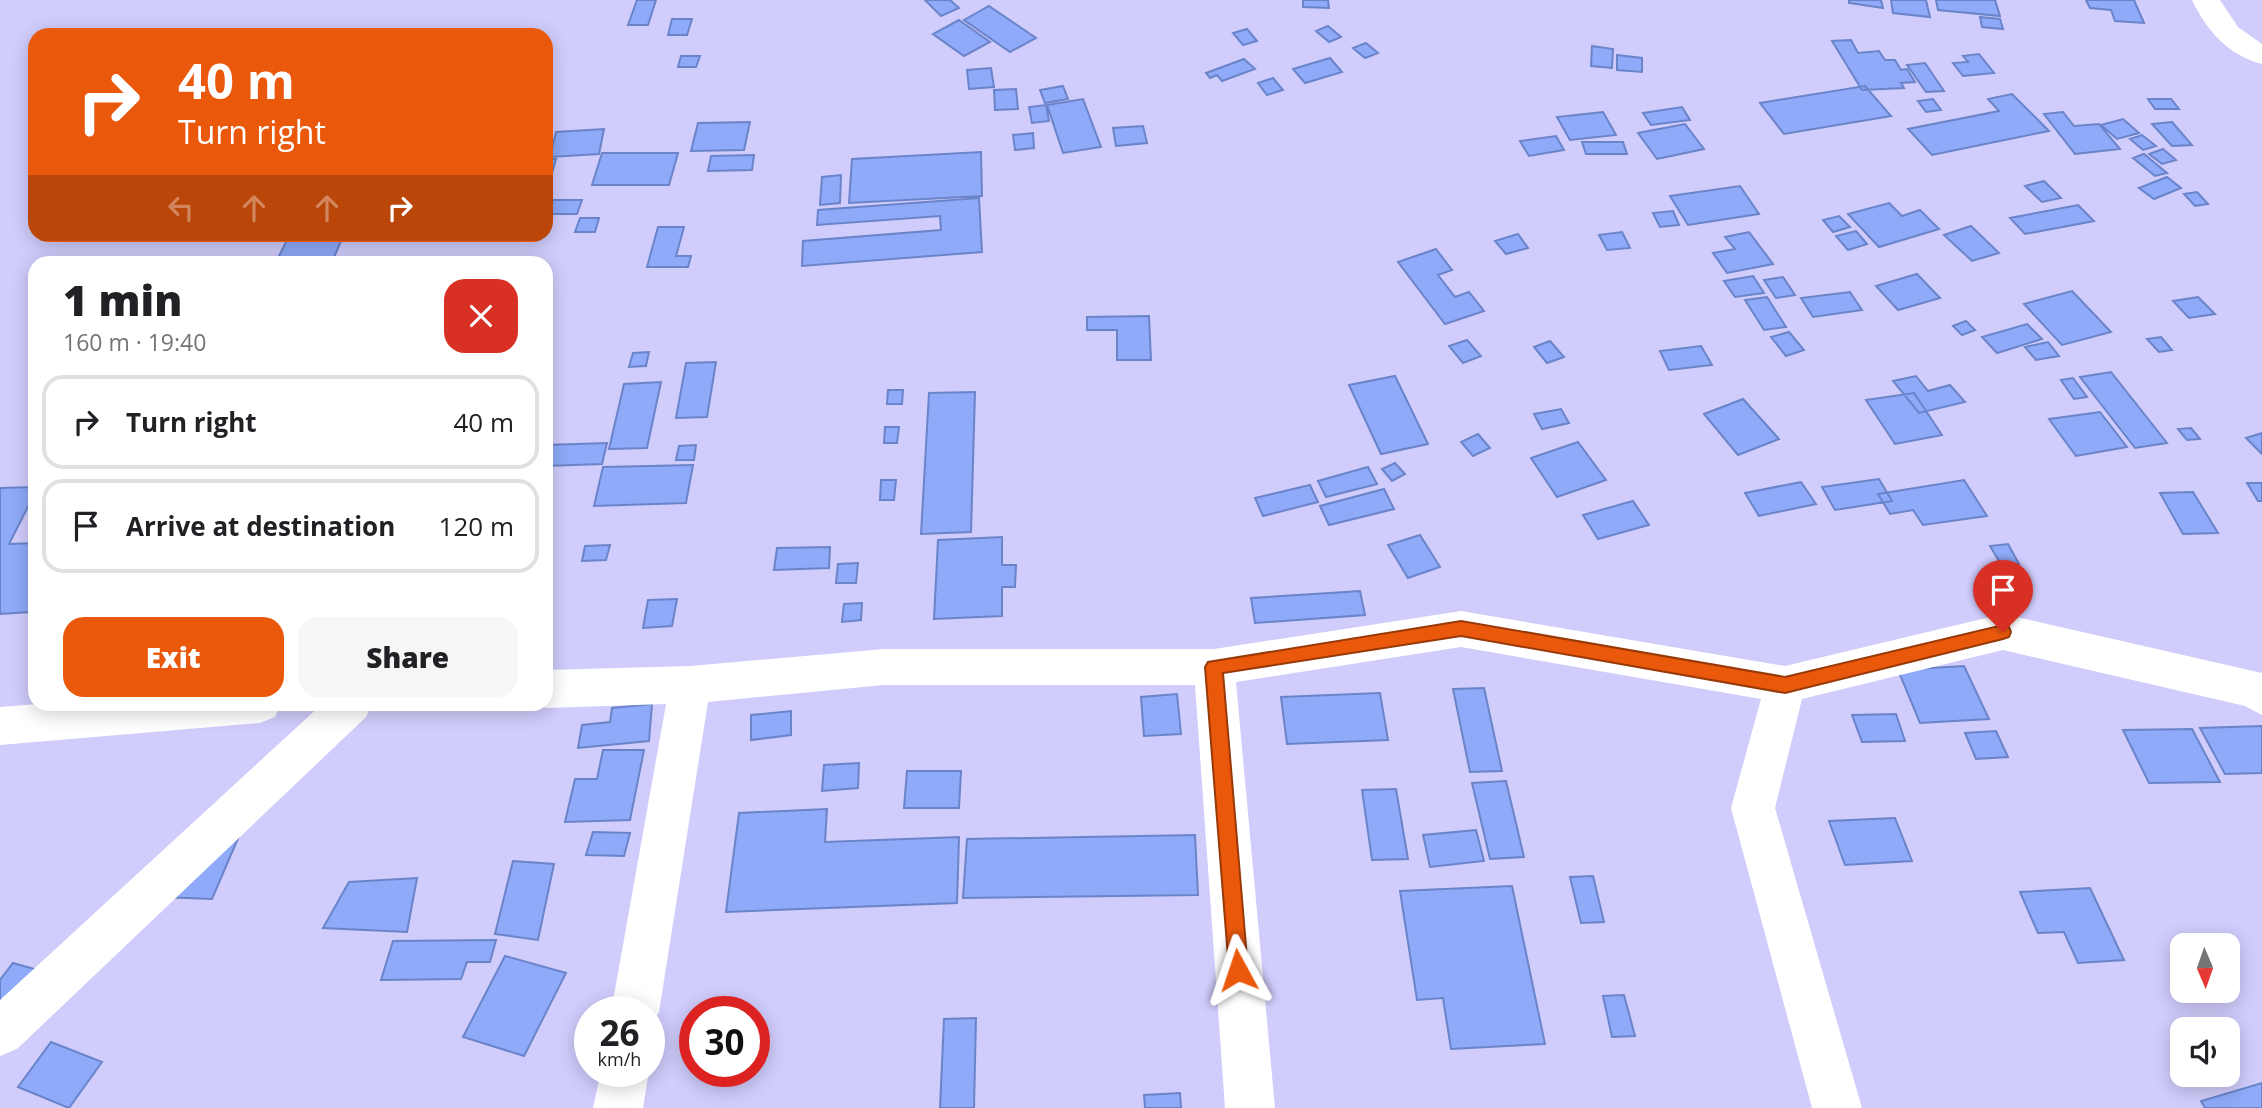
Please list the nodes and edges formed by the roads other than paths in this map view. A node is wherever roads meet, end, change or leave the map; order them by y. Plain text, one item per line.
1 (2206, 0) edge
2 (2262, 55) edge
3 (1214, 667) junction
4 (690, 685) junction
5 (1785, 685) junction
6 (553, 689) edge
7 (2262, 696) edge
8 (188, 711) edge
9 (344, 711) edge
10 (0, 726) edge
11 (638, 996) edge
12 (0, 1032) edge
13 (622, 1087) edge
14 (618, 1108) edge
15 (1250, 1108) edge
16 (1837, 1108) edge

1 - 2 street
3 - 4 street
3 - 5 street
3 - 15 street
4 - 6 street
4 - 11 street
5 - 7 street
5 - 16 street
8 - 10 street
9 - 12 street
13 - 14 street

